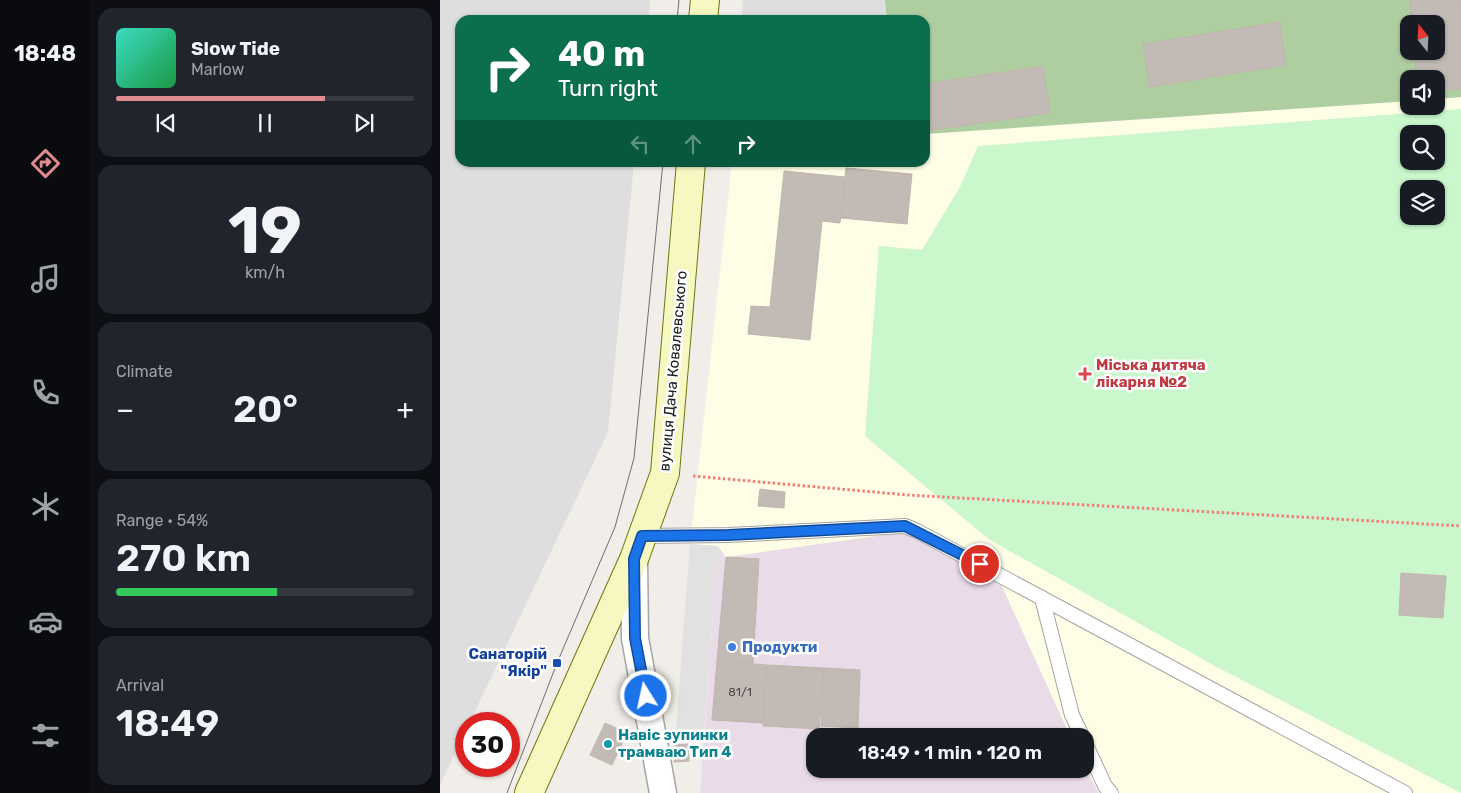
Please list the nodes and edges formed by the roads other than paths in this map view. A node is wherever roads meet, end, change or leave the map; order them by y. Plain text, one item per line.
1 (705, 0) edge
2 (704, 15) edge
3 (692, 167) edge
4 (638, 547) junction
5 (1042, 598) junction
6 (1078, 728) edge
7 (1094, 762) edge
8 (529, 793) edge
9 (663, 793) edge
10 (1111, 793) edge
11 (1405, 793) edge

1 - 2 street
3 - 4 street, вулиця Дача Ковалевського
4 - 5 lane
4 - 8 street, вулиця Дача Ковалевського
4 - 9 street
5 - 6 lane
5 - 11 lane
7 - 10 lane

